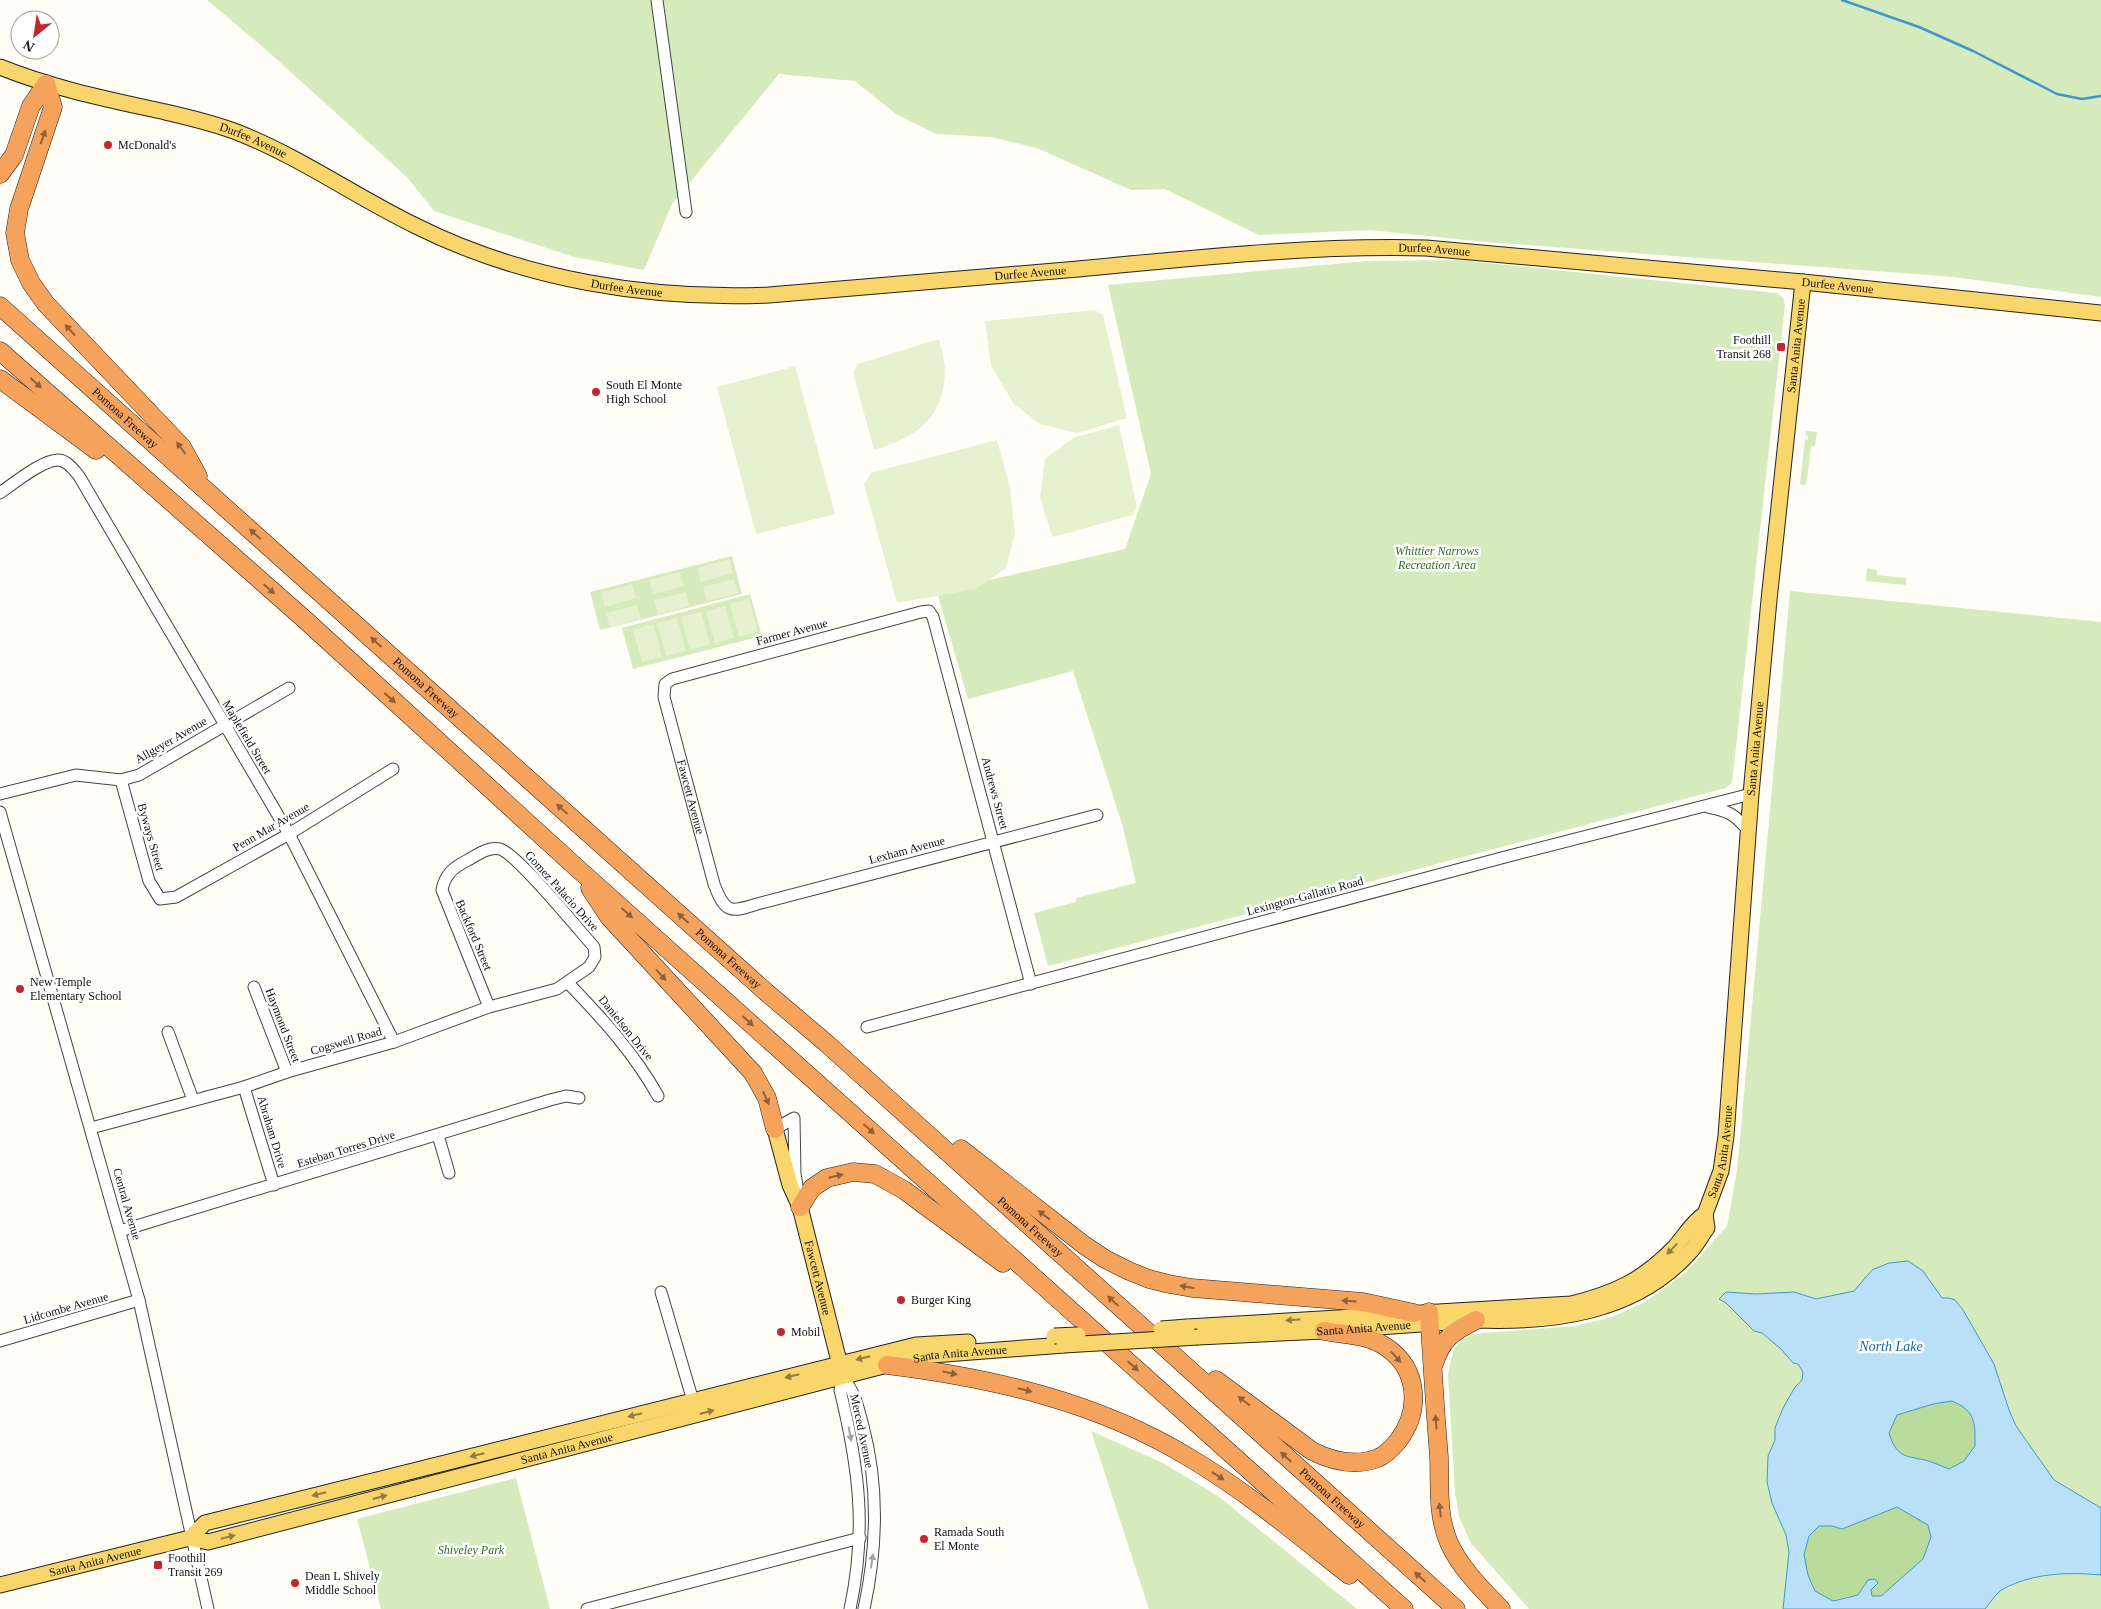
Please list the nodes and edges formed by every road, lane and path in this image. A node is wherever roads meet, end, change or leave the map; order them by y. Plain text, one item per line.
1 (657, 0) edge
2 (0, 67) edge
3 (46, 84) junction
4 (0, 174) edge
5 (686, 212) dead end
6 (1804, 282) junction
7 (0, 306) edge
8 (2101, 313) edge
9 (0, 351) edge
10 (0, 379) edge
11 (206, 490) junction
12 (0, 493) edge
13 (193, 522) junction
14 (929, 611) joint
15 (665, 684) joint
16 (289, 688) dead end
17 (224, 726) junction
18 (393, 770) dead end
19 (121, 780) junction
20 (0, 794) edge
21 (1751, 794) junction
22 (1701, 806) junction
23 (0, 812) edge
24 (1097, 815) dead end
25 (1748, 830) junction
26 (289, 834) junction
27 (994, 842) junction
28 (501, 849) joint
29 (577, 868) junction
30 (160, 900) joint
31 (725, 905) joint
32 (595, 957) joint
33 (568, 983) junction
34 (1031, 984) junction
35 (254, 988) dead end
36 (489, 1007) junction
37 (867, 1027) dead end
38 (168, 1032) dead end
39 (394, 1042) junction
40 (826, 1042) junction
41 (287, 1072) junction
42 (244, 1087) junction
43 (658, 1096) dead end
44 (579, 1098) dead end
45 (193, 1100) junction
46 (92, 1128) junction
47 (775, 1129) junction
48 (438, 1135) junction
49 (449, 1174) dead end
50 (274, 1185) junction
51 (800, 1207) junction
52 (1705, 1214) junction
53 (120, 1231) junction
54 (661, 1292) dead end
55 (139, 1300) junction
56 (1424, 1316) junction
57 (1133, 1319) junction
58 (1476, 1320) junction
59 (1093, 1330) junction
60 (1192, 1332) junction
61 (1324, 1332) junction
62 (1059, 1341) junction
63 (0, 1342) edge
64 (887, 1365) junction
65 (1432, 1369) junction
66 (841, 1370) junction
67 (693, 1401) junction
68 (860, 1414) junction
69 (846, 1416) junction
70 (557, 1435) junction
71 (560, 1450) junction
72 (190, 1538) junction
73 (860, 1538) junction
74 (0, 1586) edge
75 (208, 1609) edge
76 (587, 1609) edge
77 (850, 1609) edge
78 (864, 1609) edge
79 (1393, 1609) edge
80 (1404, 1609) edge
81 (1456, 1609) edge
82 (1501, 1609) edge

1 - 5 street
2 - 3 main road, Durfee Avenue
3 - 4 highway
3 - 6 main road, Durfee Avenue
11 -> 3 highway
6 - 8 main road, Durfee Avenue
6 - 21 main road, Santa Anita Avenue
7 - 11 highway, Pomona Freeway
9 -> 13 highway
10 - 13 highway
40 -> 11 highway, Pomona Freeway
12 - 17 street, Maplefield Street
13 -> 29 highway
14 - 15 street, Farmer Avenue
14 - 27 street, Andrews Street
15 - 31 street, Fawcett Avenue
16 - 17 street, Allgeyer Avenue
17 - 19 street, Allgeyer Avenue
17 - 26 street, Maplefield Street
18 - 26 street, Penn Mar Avenue
19 - 20 street, Allgeyer Avenue
19 - 30 street, Byways Street
21 - 22 street, Lexington-Gallatin Road
21 - 25 main road, Santa Anita Avenue
22 - 25 street
22 - 34 street, Lexington-Gallatin Road
23 - 46 street, Central Avenue
24 - 27 street, Lexham Avenue
25 - 52 main road, Santa Anita Avenue
26 - 30 street, Penn Mar Avenue
26 - 39 street, Maplefield Street
27 - 31 street, Lexham Avenue
27 - 34 street, Andrews Street
28 - 32 street, Gomez Palacio Drive
28 - 36 street, Backford Street
29 -> 47 highway
29 -> 59 highway
32 - 33 street, Cogswell Road
33 - 36 street, Cogswell Road
33 - 43 street, Danielson Drive
34 - 37 street, Lexington-Gallatin Road
35 - 41 street, Haymond Street
36 - 39 street, Cogswell Road
38 - 45 street
39 - 41 street, Cogswell Road
56 -> 40 highway
57 -> 40 highway, Pomona Freeway
41 - 42 street, Cogswell Road
42 - 45 street, Cogswell Road
42 - 50 street, Abraham Drive
44 - 48 street, Esteban Torres Drive
45 - 46 street, Cogswell Road
46 - 53 street, Central Avenue
47 - 51 main road, Fawcett Avenue
47 - 51 street, Fawcett Avenue
48 - 49 street
48 - 50 street, Esteban Torres Drive
50 - 53 street, Esteban Torres Drive
51 -> 59 highway
51 - 66 main road, Fawcett Avenue
52 -> 56 main road, Santa Anita Avenue
52 - 58 main road, Santa Anita Avenue
53 - 55 street, Central Avenue
54 - 67 street
55 - 63 street, Lidcombe Avenue
55 - 72 street, Central Avenue
56 - 58 main road, Santa Anita Avenue
56 -> 60 main road, Santa Anita Avenue
56 - 61 main road, Santa Anita Avenue
56 - 65 highway
61 -> 57 highway
81 -> 57 highway, Pomona Freeway
58 - 65 highway
59 -> 80 highway
60 - 61 main road, Santa Anita Avenue
60 - 62 main road, Santa Anita Avenue, bridge
62 - 64 main road, Santa Anita Avenue
62 -> 66 main road, Santa Anita Avenue
64 - 66 main road, Santa Anita Avenue
64 -> 79 highway
82 -> 65 highway
66 -> 67 main road, Santa Anita Avenue
66 - 68 street, Merced Avenue
66 - 69 street, Merced Avenue
71 -> 66 main road, Santa Anita Avenue
67 -> 70 main road, Santa Anita Avenue
68 - 69 street
78 -> 68 street, Merced Avenue
69 -> 73 street, Merced Avenue
70 - 71 main road
70 -> 72 main road, Santa Anita Avenue
72 -> 71 main road, Santa Anita Avenue
72 - 74 main road, Santa Anita Avenue
72 - 75 street, Central Avenue
73 - 76 street
73 - 77 street, Merced Avenue

